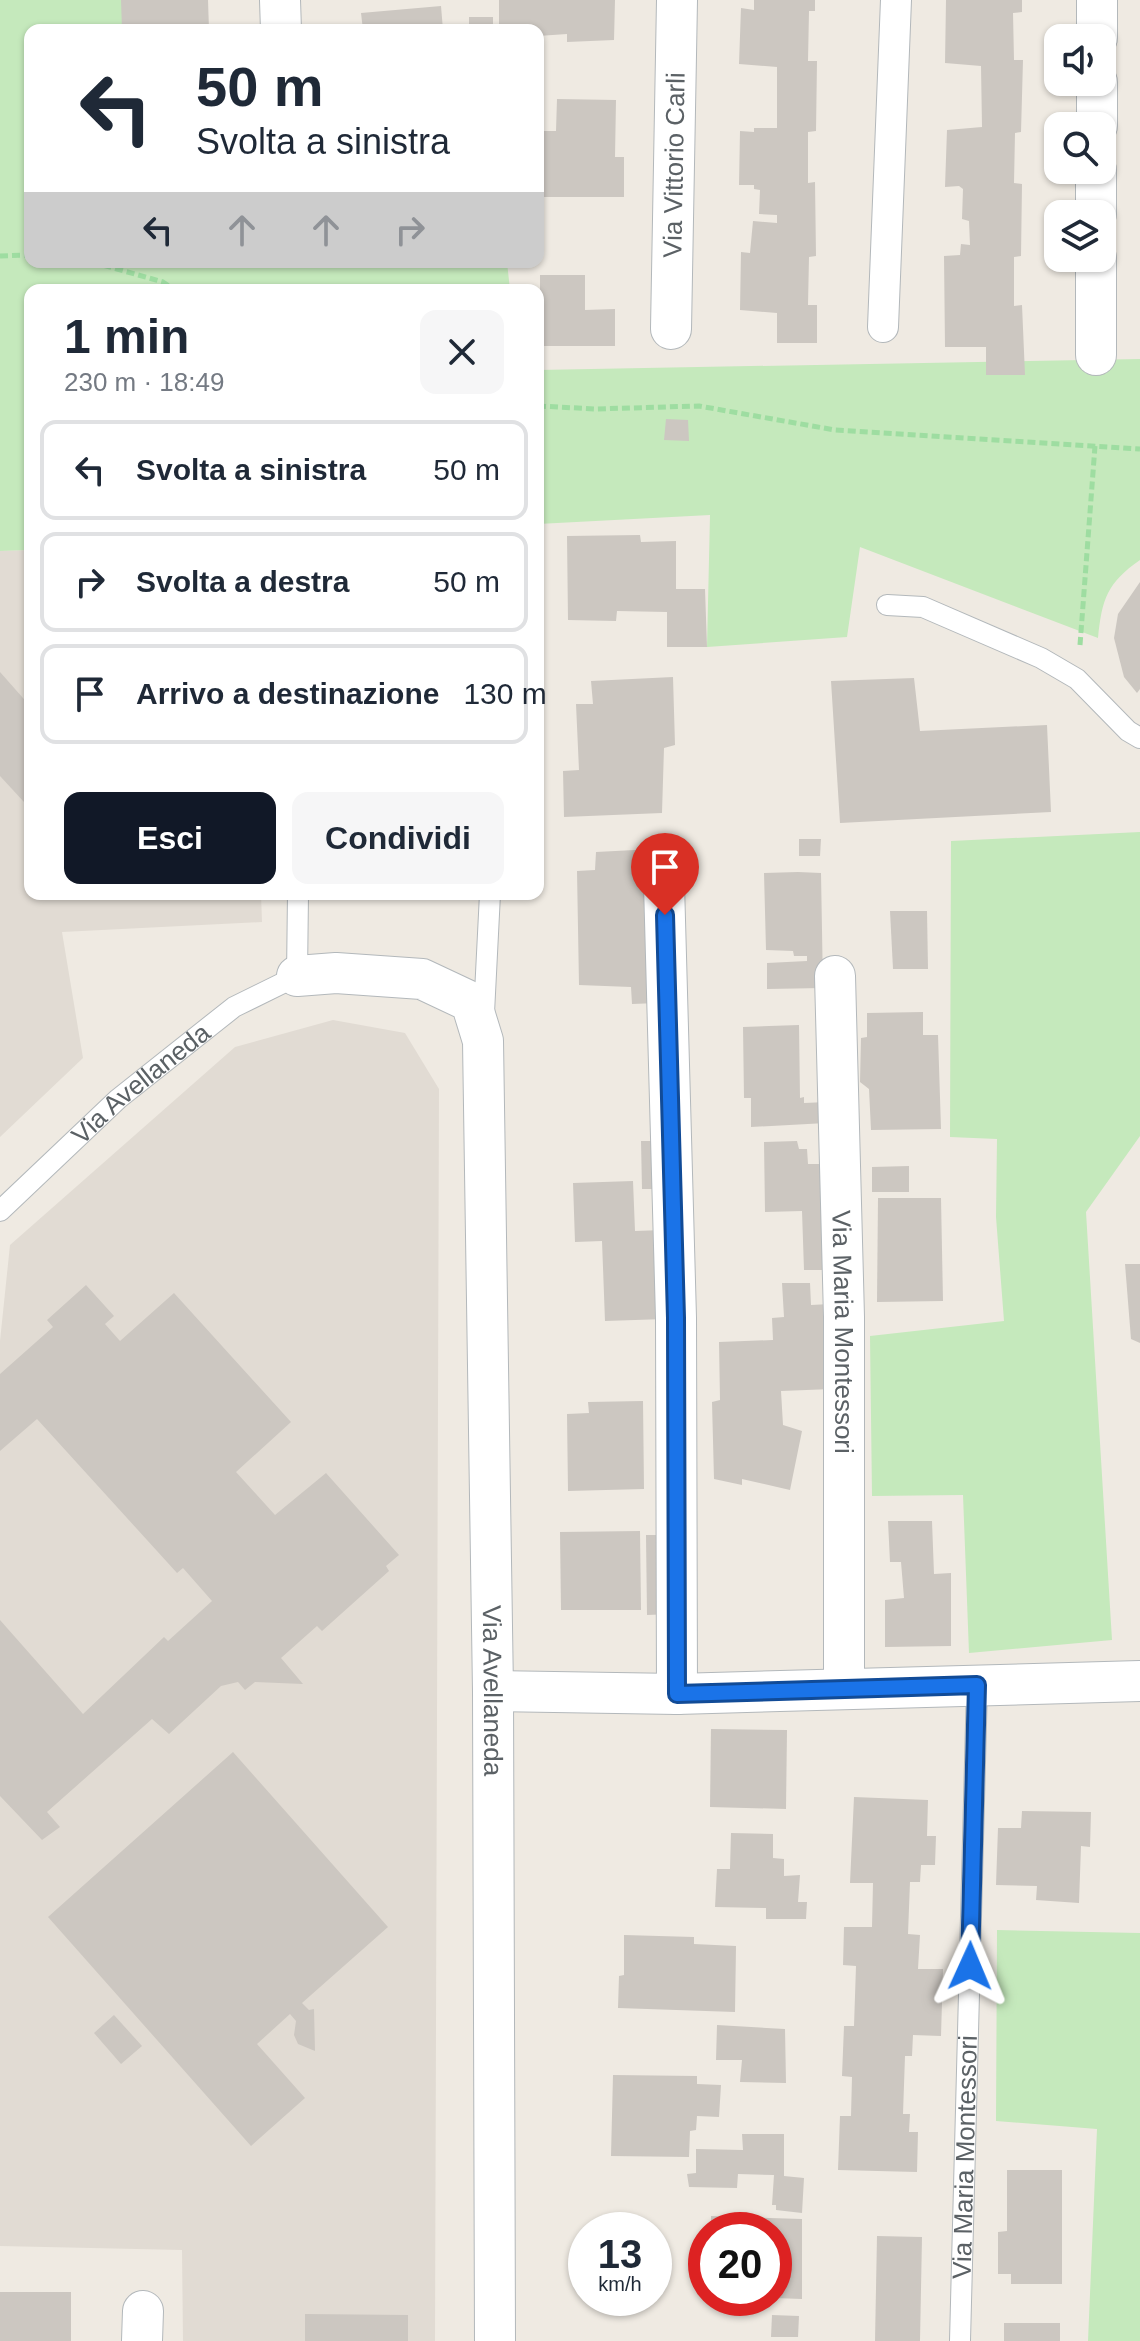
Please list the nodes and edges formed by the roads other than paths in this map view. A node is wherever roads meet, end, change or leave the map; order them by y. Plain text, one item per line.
1 (280, 0) edge
2 (677, 0) edge
3 (896, 0) edge
4 (1097, 0) edge
5 (281, 24) edge
6 (1097, 24) edge
7 (1096, 272) edge
8 (883, 327) dead end
9 (671, 329) dead end
10 (1096, 355) dead end
11 (887, 605) dead end
12 (1140, 738) edge
13 (664, 884) dead end
14 (298, 900) edge
15 (490, 900) edge
16 (297, 976) junction
17 (835, 976) dead end
18 (483, 1041) junction
19 (0, 1211) edge
20 (1140, 1681) edge
21 (977, 1685) junction
22 (844, 1688) junction
23 (493, 1691) junction
24 (677, 1694) junction
25 (495, 2341) edge
26 (960, 2341) edge

1 - 5 street
2 - 9 street, Via Vittorio Carli
3 - 8 street
4 - 6 street
7 - 10 street
11 - 12 lane
13 - 24 street
14 - 16 lane
15 - 18 lane, Via Avellaneda
16 - 18 street, Via Avellaneda
16 - 19 lane, Via Avellaneda
17 - 22 street, Via Maria Montessori
18 - 23 street, Via Avellaneda
20 - 21 street
21 - 22 street
21 - 26 lane, Via Maria Montessori
22 - 24 street
23 - 24 street
23 - 25 street, Via Avellaneda

